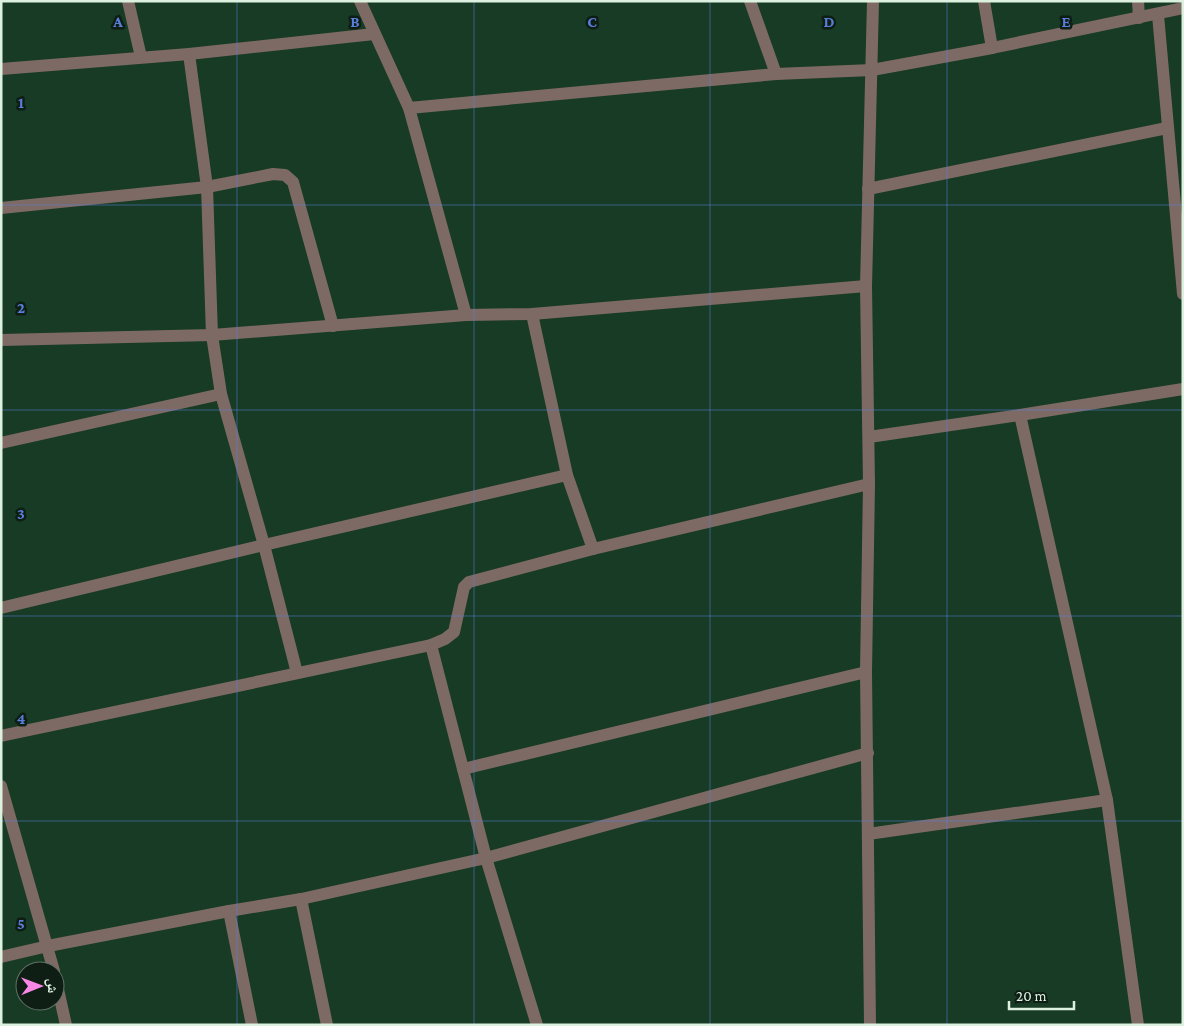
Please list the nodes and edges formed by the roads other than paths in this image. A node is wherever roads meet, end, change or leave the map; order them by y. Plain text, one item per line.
1 (128, 1) edge
2 (360, 1) edge
3 (750, 1) edge
4 (873, 1) edge
5 (984, 1) edge
6 (1138, 1) edge
7 (1183, 8) edge
8 (1158, 15) junction
9 (1139, 18) junction
10 (374, 34) junction
11 (992, 48) junction
12 (188, 54) junction
13 (141, 58) junction
14 (1, 70) edge
15 (872, 70) junction
16 (776, 74) junction
17 (409, 108) junction
18 (1167, 128) junction
19 (207, 187) junction
20 (868, 189) junction
21 (1, 208) edge
22 (1180, 231) edge
23 (866, 286) junction
24 (1183, 294) edge
25 (532, 314) junction
26 (466, 316) junction
27 (333, 326) junction
28 (212, 335) junction
29 (1, 340) edge
30 (1183, 389) edge
31 (221, 394) junction
32 (1020, 415) junction
33 (869, 437) junction
34 (1, 443) edge
35 (567, 475) junction
36 (869, 484) junction
37 (264, 545) junction
38 (593, 549) junction
39 (1, 608) edge
40 (430, 645) junction
41 (866, 672) junction
42 (297, 673) junction
43 (1, 736) edge
44 (868, 753) junction
45 (463, 769) junction
46 (1, 786) edge
47 (1107, 800) junction
48 (868, 834) junction
49 (486, 858) junction
50 (301, 900) junction
51 (229, 911) junction
52 (48, 946) junction
53 (1, 957) edge
54 (52, 961) edge
55 (63, 1011) edge
56 (66, 1025) edge
57 (252, 1025) edge
58 (327, 1025) edge
59 (536, 1025) edge
60 (870, 1025) edge
61 (1138, 1025) edge

1 - 13 street
2 - 10 street
3 - 16 street
4 - 15 street
5 - 11 street
6 - 9 street
7 - 8 street
8 - 9 street
8 - 18 street
9 - 11 street
10 - 12 street
10 - 17 street
11 - 15 street
12 - 13 street
12 - 19 street
13 - 14 street
15 - 16 street
15 - 20 street
16 - 17 street
17 - 26 street
18 - 20 street
18 - 22 street
19 - 21 street
19 - 27 street
19 - 28 street
20 - 23 street
22 - 24 street
23 - 25 street
23 - 33 street
25 - 26 street
25 - 35 street
26 - 27 street
27 - 28 street
28 - 29 street
28 - 31 street
30 - 32 street
31 - 34 street
31 - 37 street
32 - 33 street
32 - 47 street
33 - 36 street
35 - 37 street
35 - 38 street
36 - 38 street
36 - 41 street
37 - 39 street
37 - 42 street
38 - 40 street
40 - 42 street
40 - 45 street
41 - 44 street
41 - 45 street
42 - 43 street
44 - 48 street
44 - 49 street
45 - 49 street
46 - 52 street
47 - 48 street
47 - 61 street
48 - 60 street
49 - 50 street
49 - 59 street
50 - 51 street
50 - 58 street
51 - 52 street
51 - 57 street
52 - 53 street
52 - 54 street
55 - 56 street

